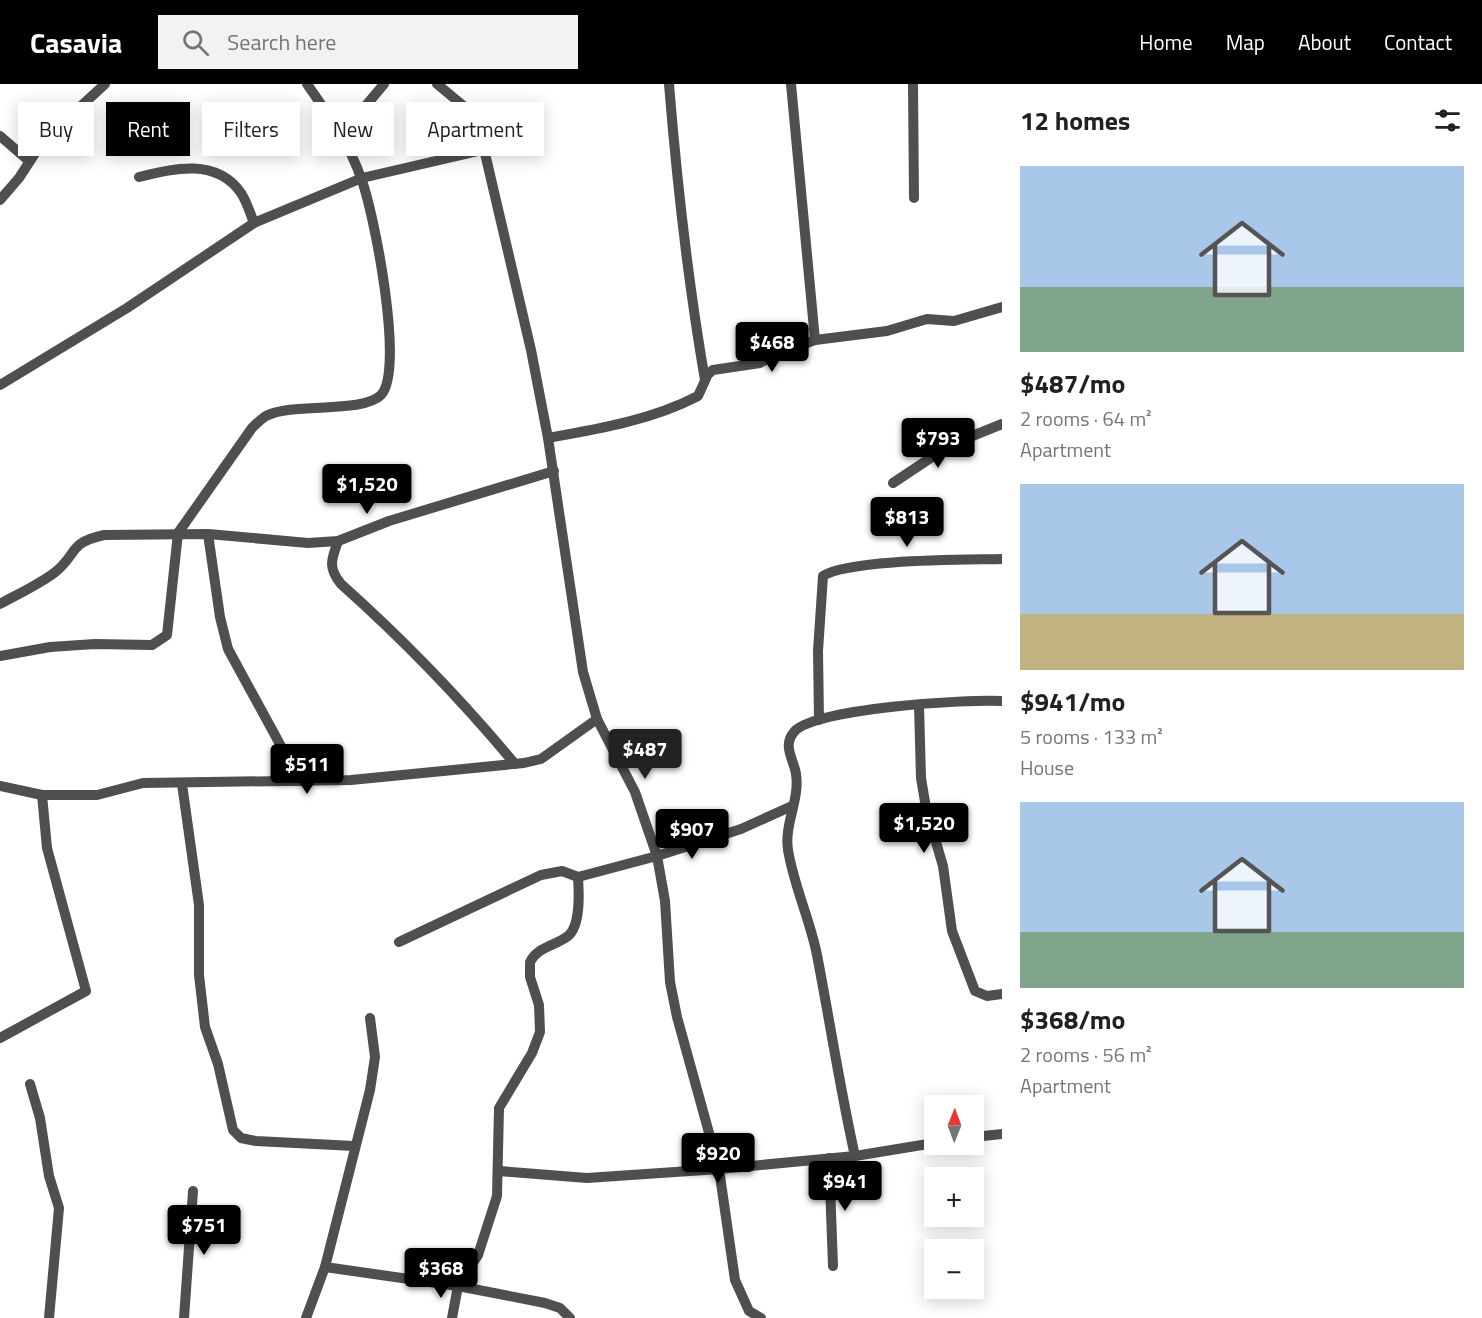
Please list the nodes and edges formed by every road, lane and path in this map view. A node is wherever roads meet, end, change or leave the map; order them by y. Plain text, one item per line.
1 (105, 84) edge
2 (307, 84) edge
3 (384, 84) edge
4 (437, 84) edge
5 (669, 84) edge
6 (791, 84) edge
7 (914, 84) edge
8 (320, 102) edge
9 (366, 102) edge
10 (459, 102) edge
11 (0, 136) edge
12 (352, 156) edge
13 (457, 156) edge
14 (484, 156) edge
15 (29, 161) junction
16 (139, 177) dead end
17 (362, 178) junction
18 (914, 198) dead end
19 (0, 200) edge
20 (254, 223) junction
21 (1002, 307) edge
22 (815, 340) junction
23 (705, 380) junction
24 (0, 386) edge
25 (1002, 424) edge
26 (548, 438) junction
27 (554, 471) junction
28 (893, 483) dead end
29 (178, 533) junction
30 (208, 534) junction
31 (338, 541) junction
32 (1002, 559) edge
33 (0, 604) edge
34 (0, 656) edge
35 (1002, 700) edge
36 (919, 705) junction
37 (597, 719) junction
38 (819, 720) junction
39 (515, 764) junction
40 (300, 781) junction
41 (182, 784) junction
42 (0, 786) edge
43 (42, 795) junction
44 (792, 806) junction
45 (657, 856) junction
46 (578, 877) junction
47 (399, 942) dead end
48 (1002, 994) edge
49 (370, 1018) dead end
50 (0, 1038) edge
51 (30, 1084) dead end
52 (1002, 1134) edge
53 (984, 1136) edge
54 (924, 1145) edge
55 (354, 1146) junction
56 (855, 1156) junction
57 (829, 1158) junction
58 (719, 1170) junction
59 (499, 1171) junction
60 (194, 1191) dead end
61 (833, 1266) dead end
62 (325, 1267) junction
63 (458, 1286) junction
64 (49, 1318) edge
65 (184, 1318) edge
66 (306, 1318) edge
67 (452, 1318) edge
68 (570, 1318) edge
69 (760, 1318) edge

1 - 15 street
2 - 8 street
3 - 9 street
4 - 10 street
5 - 23 street
6 - 22 street
7 - 18 street
11 - 15 street
12 - 17 street
13 - 17 street
14 - 26 street
15 - 19 street
16 - 20 street
17 - 20 street
17 - 29 street
20 - 24 street
21 - 22 street
22 - 23 street
23 - 26 street
25 - 28 street
26 - 27 street
27 - 31 street
27 - 37 street
29 - 30 street
29 - 33 street
29 - 34 street
30 - 31 street
30 - 40 street
31 - 39 street
32 - 38 street
35 - 36 street
36 - 38 street
36 - 48 street
37 - 39 street
37 - 45 street
38 - 44 street
39 - 40 street
40 - 41 street
41 - 43 street
41 - 55 street
42 - 43 street
43 - 50 street
44 - 45 street
44 - 56 street
45 - 46 street
45 - 58 street
46 - 47 street
46 - 59 street
49 - 55 street
51 - 64 street
52 - 53 street
54 - 56 street
55 - 62 street
56 - 57 street
57 - 58 street
57 - 61 street
58 - 59 street
58 - 69 street
59 - 63 street
60 - 65 street
62 - 63 street
62 - 66 street
63 - 67 street
63 - 68 street

